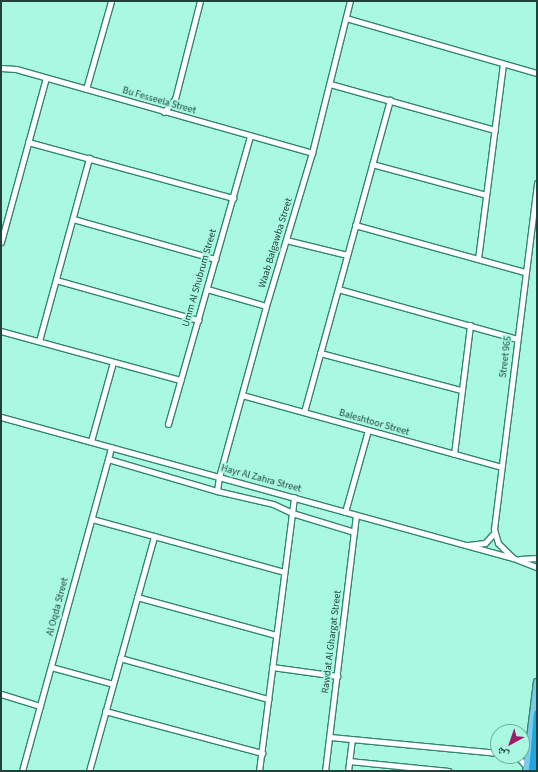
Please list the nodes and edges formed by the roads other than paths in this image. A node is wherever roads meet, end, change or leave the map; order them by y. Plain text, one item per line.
1 (111, 1) edge
2 (200, 1) edge
3 (350, 1) edge
4 (346, 18) junction
5 (503, 65) junction
6 (1, 68) edge
7 (537, 73) edge
8 (46, 78) junction
9 (330, 84) junction
10 (86, 89) junction
11 (390, 100) junction
12 (164, 112) junction
13 (496, 130) junction
14 (250, 137) junction
15 (28, 142) junction
16 (312, 153) junction
17 (89, 158) junction
18 (372, 164) junction
19 (537, 183) edge
20 (486, 195) junction
21 (233, 198) junction
22 (73, 219) junction
23 (355, 225) junction
24 (286, 240) junction
25 (1, 242) edge
26 (347, 255) junction
27 (215, 258) junction
28 (478, 258) junction
29 (525, 272) junction
30 (56, 280) junction
31 (207, 289) junction
32 (338, 290) junction
33 (266, 306) junction
34 (198, 320) junction
35 (470, 325) junction
36 (1, 331) edge
37 (518, 339) junction
38 (39, 341) junction
39 (320, 352) junction
40 (113, 362) junction
41 (180, 380) junction
42 (462, 390) junction
43 (242, 395) junction
44 (304, 412) junction
45 (1, 417) edge
46 (168, 424) dead end
47 (368, 430) junction
48 (91, 441) junction
49 (111, 447) junction
50 (454, 454) junction
51 (108, 459) junction
52 (501, 467) junction
53 (219, 477) junction
54 (217, 491) junction
55 (294, 497) junction
56 (345, 512) junction
57 (292, 513) junction
58 (356, 515) junction
59 (92, 519) junction
60 (354, 532) junction
61 (494, 533) junction
62 (154, 536) junction
63 (464, 546) junction
64 (537, 558) edge
65 (515, 559) junction
66 (537, 567) edge
67 (284, 572) junction
68 (137, 597) junction
69 (276, 635) junction
70 (120, 658) junction
71 (51, 667) junction
72 (272, 667) junction
73 (337, 676) junction
74 (537, 682) edge
75 (113, 684) junction
76 (1, 694) edge
77 (268, 699) junction
78 (40, 706) junction
79 (105, 711) junction
80 (537, 713) edge
81 (530, 730) edge
82 (330, 737) junction
83 (352, 739) junction
84 (490, 752) edge
85 (262, 753) junction
86 (349, 761) junction
87 (528, 769) edge
88 (22, 771) edge
89 (89, 771) edge
90 (259, 771) edge
91 (325, 771) edge
92 (348, 771) edge
93 (449, 771) edge

1 - 10 street
2 - 12 street
3 - 4 street, Waab Balgawba Street
4 - 5 street
4 - 9 street, Waab Balgawba Street
5 - 7 street
5 - 13 street
6 - 8 street, Bu Fesseela Street
8 - 10 street, Bu Fesseela Street
8 - 15 street
9 - 11 street
9 - 16 street, Waab Balgawba Street
10 - 12 street, Bu Fesseela Street
11 - 13 street
11 - 18 street
12 - 14 street, Bu Fesseela Street
13 - 20 street
14 - 16 street, Bu Fesseela Street
14 - 21 street, Umm Al Shubrum Street
15 - 17 street
15 - 25 street
16 - 24 street, Waab Balgawba Street
17 - 21 street
17 - 22 street
18 - 20 street
18 - 23 street
19 - 29 street, Street 965
20 - 28 street
21 - 27 street, Umm Al Shubrum Street
22 - 27 street
22 - 30 street
23 - 26 street
23 - 28 street
24 - 26 street
24 - 33 street, Waab Balgawba Street
26 - 32 street
27 - 31 street, Umm Al Shubrum Street
28 - 29 street
29 - 37 street, Street 965
30 - 34 street
30 - 38 street
31 - 33 street
31 - 34 street, Umm Al Shubrum Street
32 - 35 street
32 - 39 street
33 - 43 street, Waab Balgawba Street
34 - 41 street, Umm Al Shubrum Street
35 - 37 street
35 - 42 street
36 - 38 street
37 - 52 street, Street 965
38 - 40 street
39 - 42 street
39 - 44 street
40 - 41 street
40 - 48 street
41 - 46 street, Umm Al Shubrum Street
42 - 50 street
43 - 44 street, Baleshtoor Street
43 - 53 street, Waab Balgawba Street
44 - 47 street, Baleshtoor Street
45 - 48 street, Hayr Al Zahra Street
47 - 50 street, Baleshtoor Street
47 - 56 street
48 - 49 street, Hayr Al Zahra Street
49 - 51 street, Al Oqda Street
49 - 53 street, Hayr Al Zahra Street
50 - 52 street, Baleshtoor Street
51 - 54 street
51 - 59 street, Al Oqda Street
52 - 61 street, Street 965
53 - 54 street, Waab Balgawba Street
53 - 55 street, Hayr Al Zahra Street
54 - 57 street
55 - 56 street, Hayr Al Zahra Street
55 - 57 street
56 - 58 street, Hayr Al Zahra Street
57 - 60 street
57 - 67 street
58 - 60 street, Rawdat Al Ghargat Street
58 - 63 street, Hayr Al Zahra Street
59 - 62 street
59 - 71 street, Al Oqda Street
60 - 73 street, Rawdat Al Ghargat Street
61 - 63 street
61 - 65 street
62 - 67 street
62 - 68 street
63 - 65 street, Hayr Al Zahra Street
64 - 65 street, Hayr Al Zahra Street
65 - 66 street, Hayr Al Zahra Street
67 - 69 street
68 - 69 street
68 - 70 street
69 - 72 street
70 - 75 street
70 - 77 street
71 - 75 street
71 - 78 street, Al Oqda Street
72 - 73 street
72 - 77 street
73 - 82 street, Rawdat Al Ghargat Street
74 - 81 main road
75 - 79 street
76 - 78 street
77 - 85 street
78 - 88 street, Al Oqda Street
79 - 85 street
79 - 89 street
80 - 87 highway
82 - 83 street
82 - 91 street, Rawdat Al Ghargat Street
83 - 84 street
83 - 86 street
85 - 90 street
86 - 92 street
86 - 93 street

